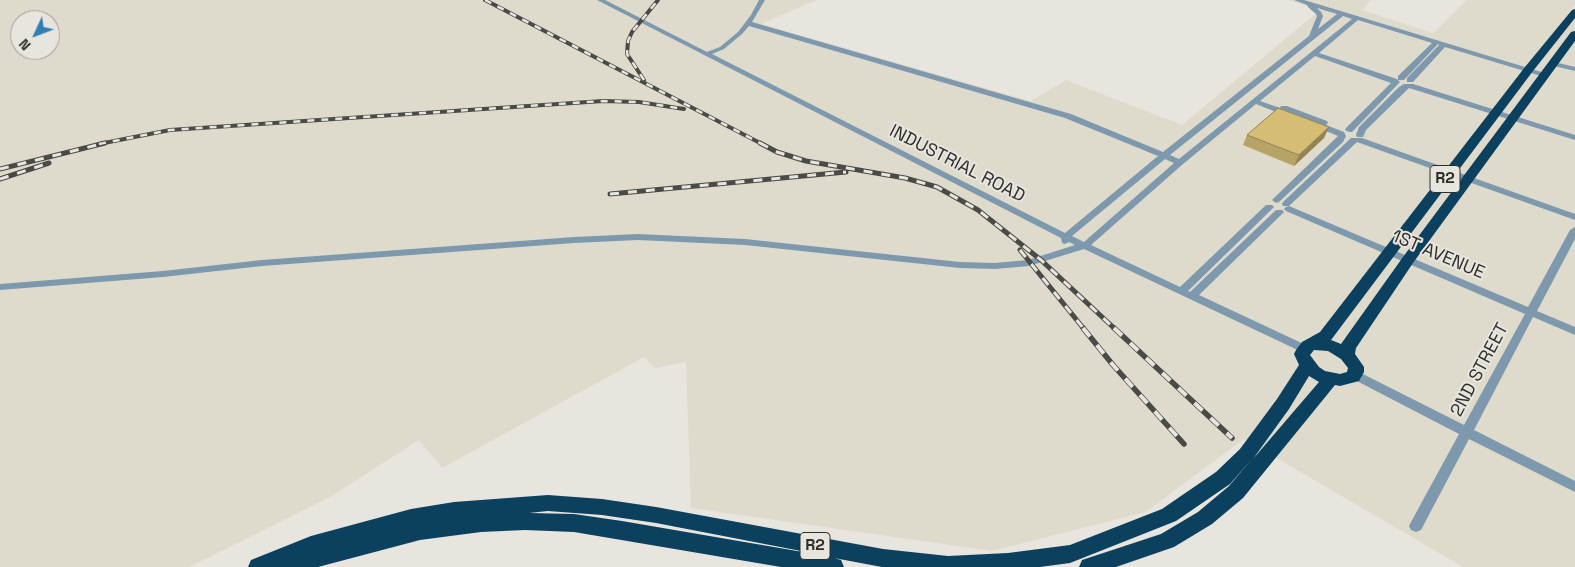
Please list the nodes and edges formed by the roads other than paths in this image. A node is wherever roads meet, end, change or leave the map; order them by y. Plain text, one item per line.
1 (600, 0) edge
2 (762, 0) edge
3 (1297, 0) edge
4 (1342, 13) junction
5 (1573, 17) edge
6 (1356, 18) junction
7 (747, 24) junction
8 (1561, 30) junction
9 (1575, 34) edge
10 (1310, 38) junction
11 (1440, 43) junction
12 (1314, 53) junction
13 (708, 54) junction
14 (1553, 63) junction
15 (1529, 69) junction
16 (1575, 69) edge
17 (1544, 74) junction
18 (1397, 80) junction
19 (1410, 84) junction
20 (1510, 94) junction
21 (1527, 99) junction
22 (1256, 100) junction
23 (1496, 112) junction
24 (1212, 117) junction
25 (1517, 119) junction
26 (1227, 123) junction
27 (1344, 133) junction
28 (1359, 138) junction
29 (1575, 138) edge
30 (1164, 155) junction
31 (1180, 162) junction
32 (1451, 171) junction
33 (1468, 178) junction
34 (1272, 204) junction
35 (1285, 208) junction
36 (1575, 217) edge
37 (1575, 230) edge
38 (1066, 237) junction
39 (1085, 246) junction
40 (1061, 252) junction
41 (1389, 252) junction
42 (1408, 260) junction
43 (0, 287) edge
44 (1182, 291) junction
45 (1192, 296) junction
46 (1349, 306) junction
47 (1530, 313) junction
48 (1370, 316) junction
49 (1575, 331) edge
50 (1308, 353) junction
51 (1347, 355) junction
52 (1355, 374) junction
53 (1331, 379) junction
54 (1283, 404) junction
55 (1300, 414) junction
56 (1468, 433) junction
57 (1575, 486) edge
58 (1416, 526) dead end
59 (258, 567) edge
60 (291, 567) edge
61 (834, 567) edge
62 (1089, 567) edge

1 - 13 street, INDUSTRIAL ROAD
2 - 7 street
3 - 4 street
3 - 10 street
4 - 6 street
4 - 10 street
5 - 8 highway, R2
6 - 11 street
6 - 12 street
7 - 13 street
7 - 30 street
8 - 9 highway
8 - 15 highway, R2
9 - 14 highway, R2
10 - 24 street
11 - 15 street
11 - 18 street
11 - 19 street
12 - 18 street
12 - 22 street
13 - 38 street, INDUSTRIAL ROAD
14 - 16 street
14 - 17 highway, R2
15 - 17 street
15 - 20 highway, R2
17 - 21 highway, R2
18 - 19 street
18 - 27 street
19 - 23 street
19 - 28 street
20 - 21 highway
20 - 23 highway, R2
21 - 25 highway, R2
22 - 26 street
22 - 27 street
23 - 25 street
23 - 32 highway, R2
24 - 26 street
24 - 30 street
25 - 29 street
25 - 33 highway, R2
26 - 31 street
27 - 28 street
27 - 34 street
28 - 32 street
28 - 35 street
30 - 31 street
30 - 38 street
31 - 39 street
32 - 33 street
32 - 41 highway, R2
33 - 36 street
33 - 42 highway, R2
34 - 35 street, 1ST AVENUE
34 - 44 street
35 - 41 street, 1ST AVENUE
35 - 45 street
37 - 47 street, 2ND STREET
38 - 39 street, INDUSTRIAL ROAD
38 - 40 street
39 - 40 street
39 - 44 street, INDUSTRIAL ROAD
40 - 43 street
41 - 42 street, 1ST AVENUE
41 - 46 highway, R2
42 - 47 street, 1ST AVENUE
42 - 48 highway, R2
44 - 45 street, INDUSTRIAL ROAD
45 - 50 street, INDUSTRIAL ROAD
46 - 48 highway
46 - 50 highway, R2
47 - 49 street, 1ST AVENUE
47 - 56 street, 2ND STREET
48 - 51 highway, R2
50 - 51 highway
50 - 53 highway
50 - 54 highway, R2
51 - 52 highway
52 - 53 highway
52 - 56 street
53 - 55 highway
54 - 55 highway
54 - 59 highway, R2
55 - 62 highway
56 - 57 street
56 - 58 street, 2ND STREET
60 - 61 highway, R2

